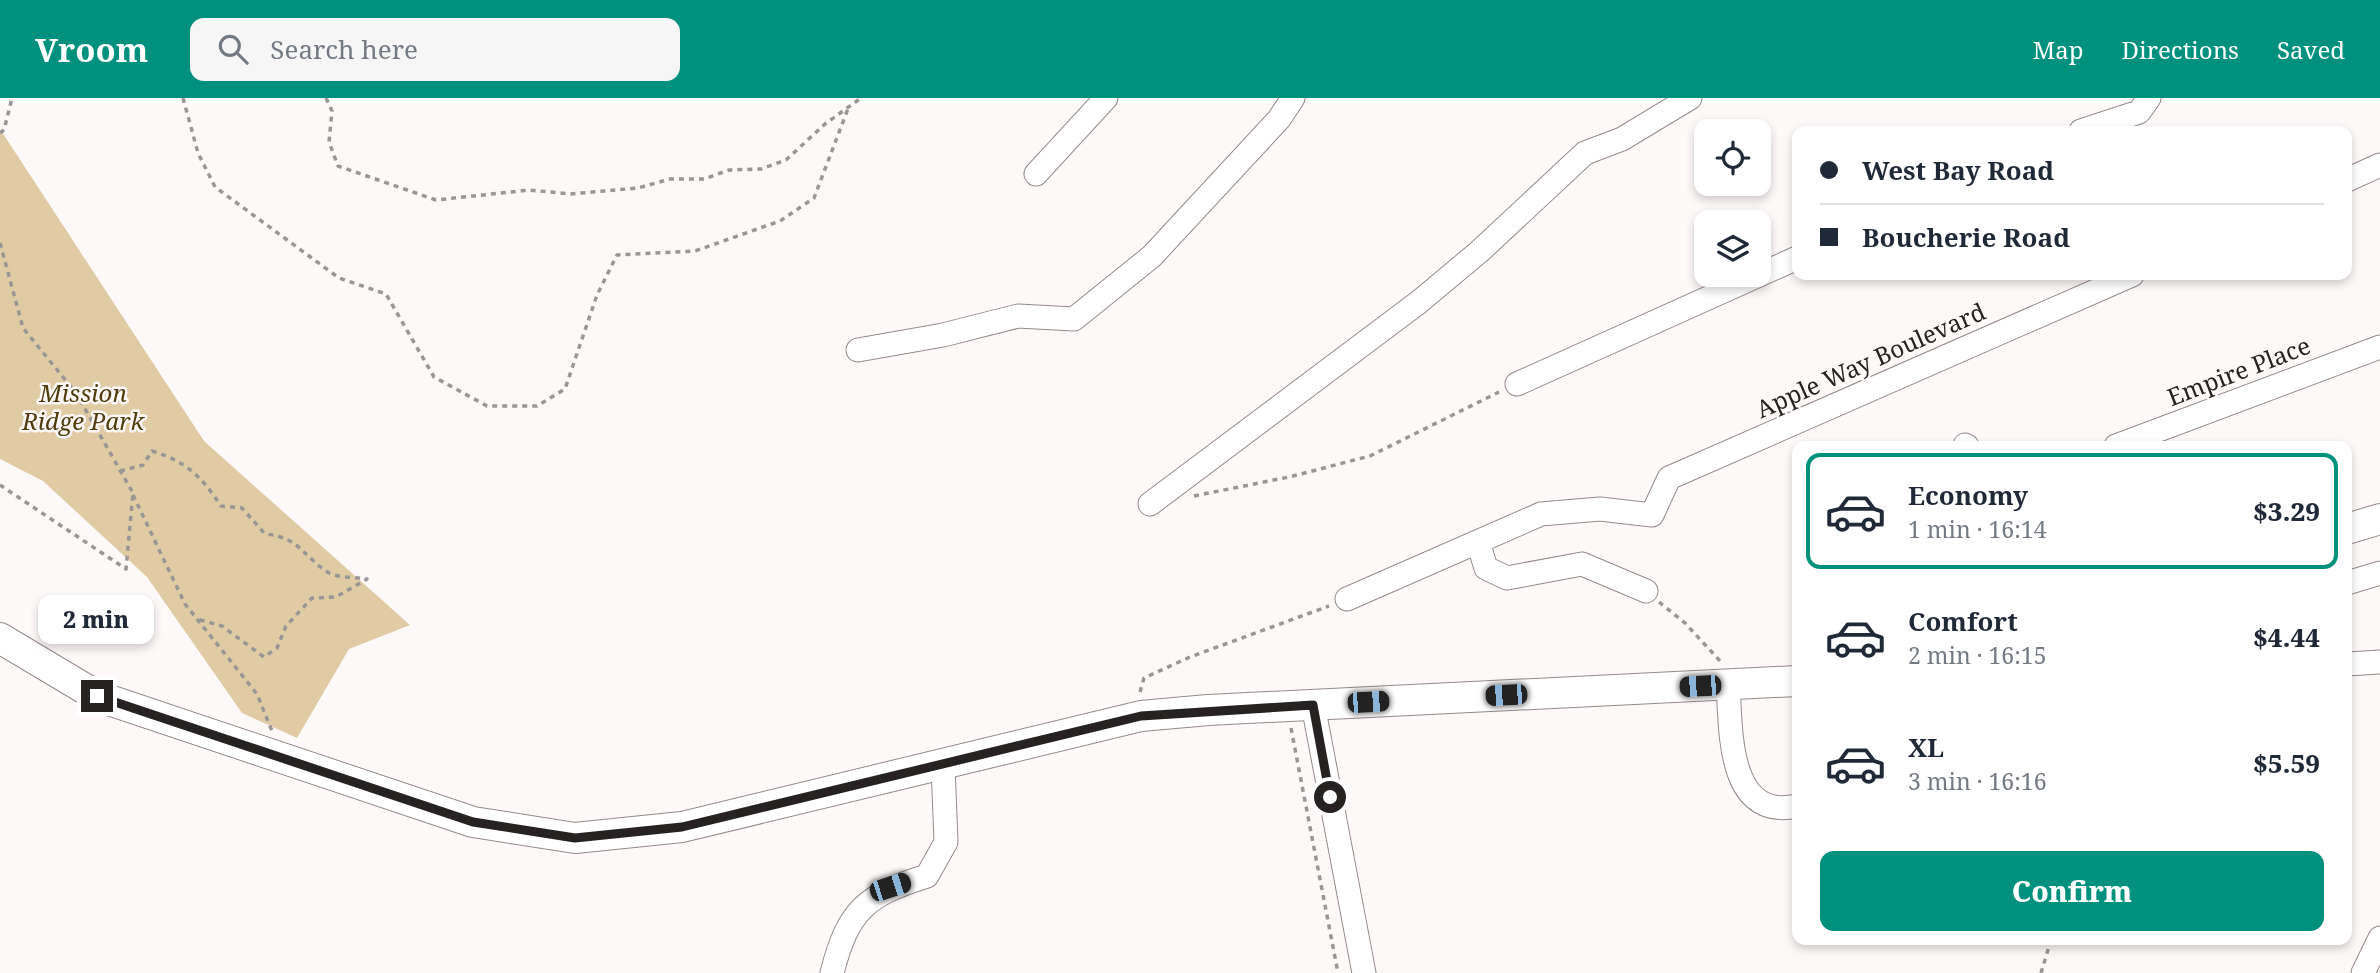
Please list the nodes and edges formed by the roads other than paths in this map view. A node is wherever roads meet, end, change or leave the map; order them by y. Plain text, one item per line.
1 (1106, 98) edge
2 (1293, 98) edge
3 (1690, 98) edge
4 (2149, 98) edge
5 (2096, 126) edge
6 (2380, 166) edge
7 (1036, 174) dead end
8 (2352, 178) edge
9 (1792, 260) edge
10 (2121, 280) edge
11 (2380, 347) edge
12 (858, 350) dead end
13 (1517, 384) road end
14 (2129, 441) edge
15 (1150, 504) dead end
16 (2380, 519) edge
17 (2352, 527) edge
18 (1478, 542) junction
19 (2380, 573) edge
20 (2352, 581) edge
21 (1646, 591) road end
22 (1347, 600) road end
23 (0, 638) edge
24 (2380, 662) edge
25 (2352, 664) edge
26 (1792, 681) edge
27 (1728, 684) junction
28 (1300, 705) junction
29 (943, 765) junction
30 (1792, 807) edge
31 (2380, 938) edge
32 (839, 943) junction
33 (832, 973) edge
34 (846, 973) edge
35 (1364, 973) edge
36 (2362, 973) edge

1 - 7 street
2 - 12 street
3 - 15 street
4 - 5 street
6 - 8 street
9 - 13 street
10 - 18 street, Apple Way Boulevard
11 - 14 street, Empire Place
16 - 17 main road
18 - 21 street
18 - 22 street
19 - 20 street
23 - 29 main road
24 - 25 street
26 - 27 main road
27 - 28 main road
27 - 30 street
28 - 29 main road
28 - 35 street
29 - 32 street
31 - 36 street
32 - 33 street
32 - 34 street

